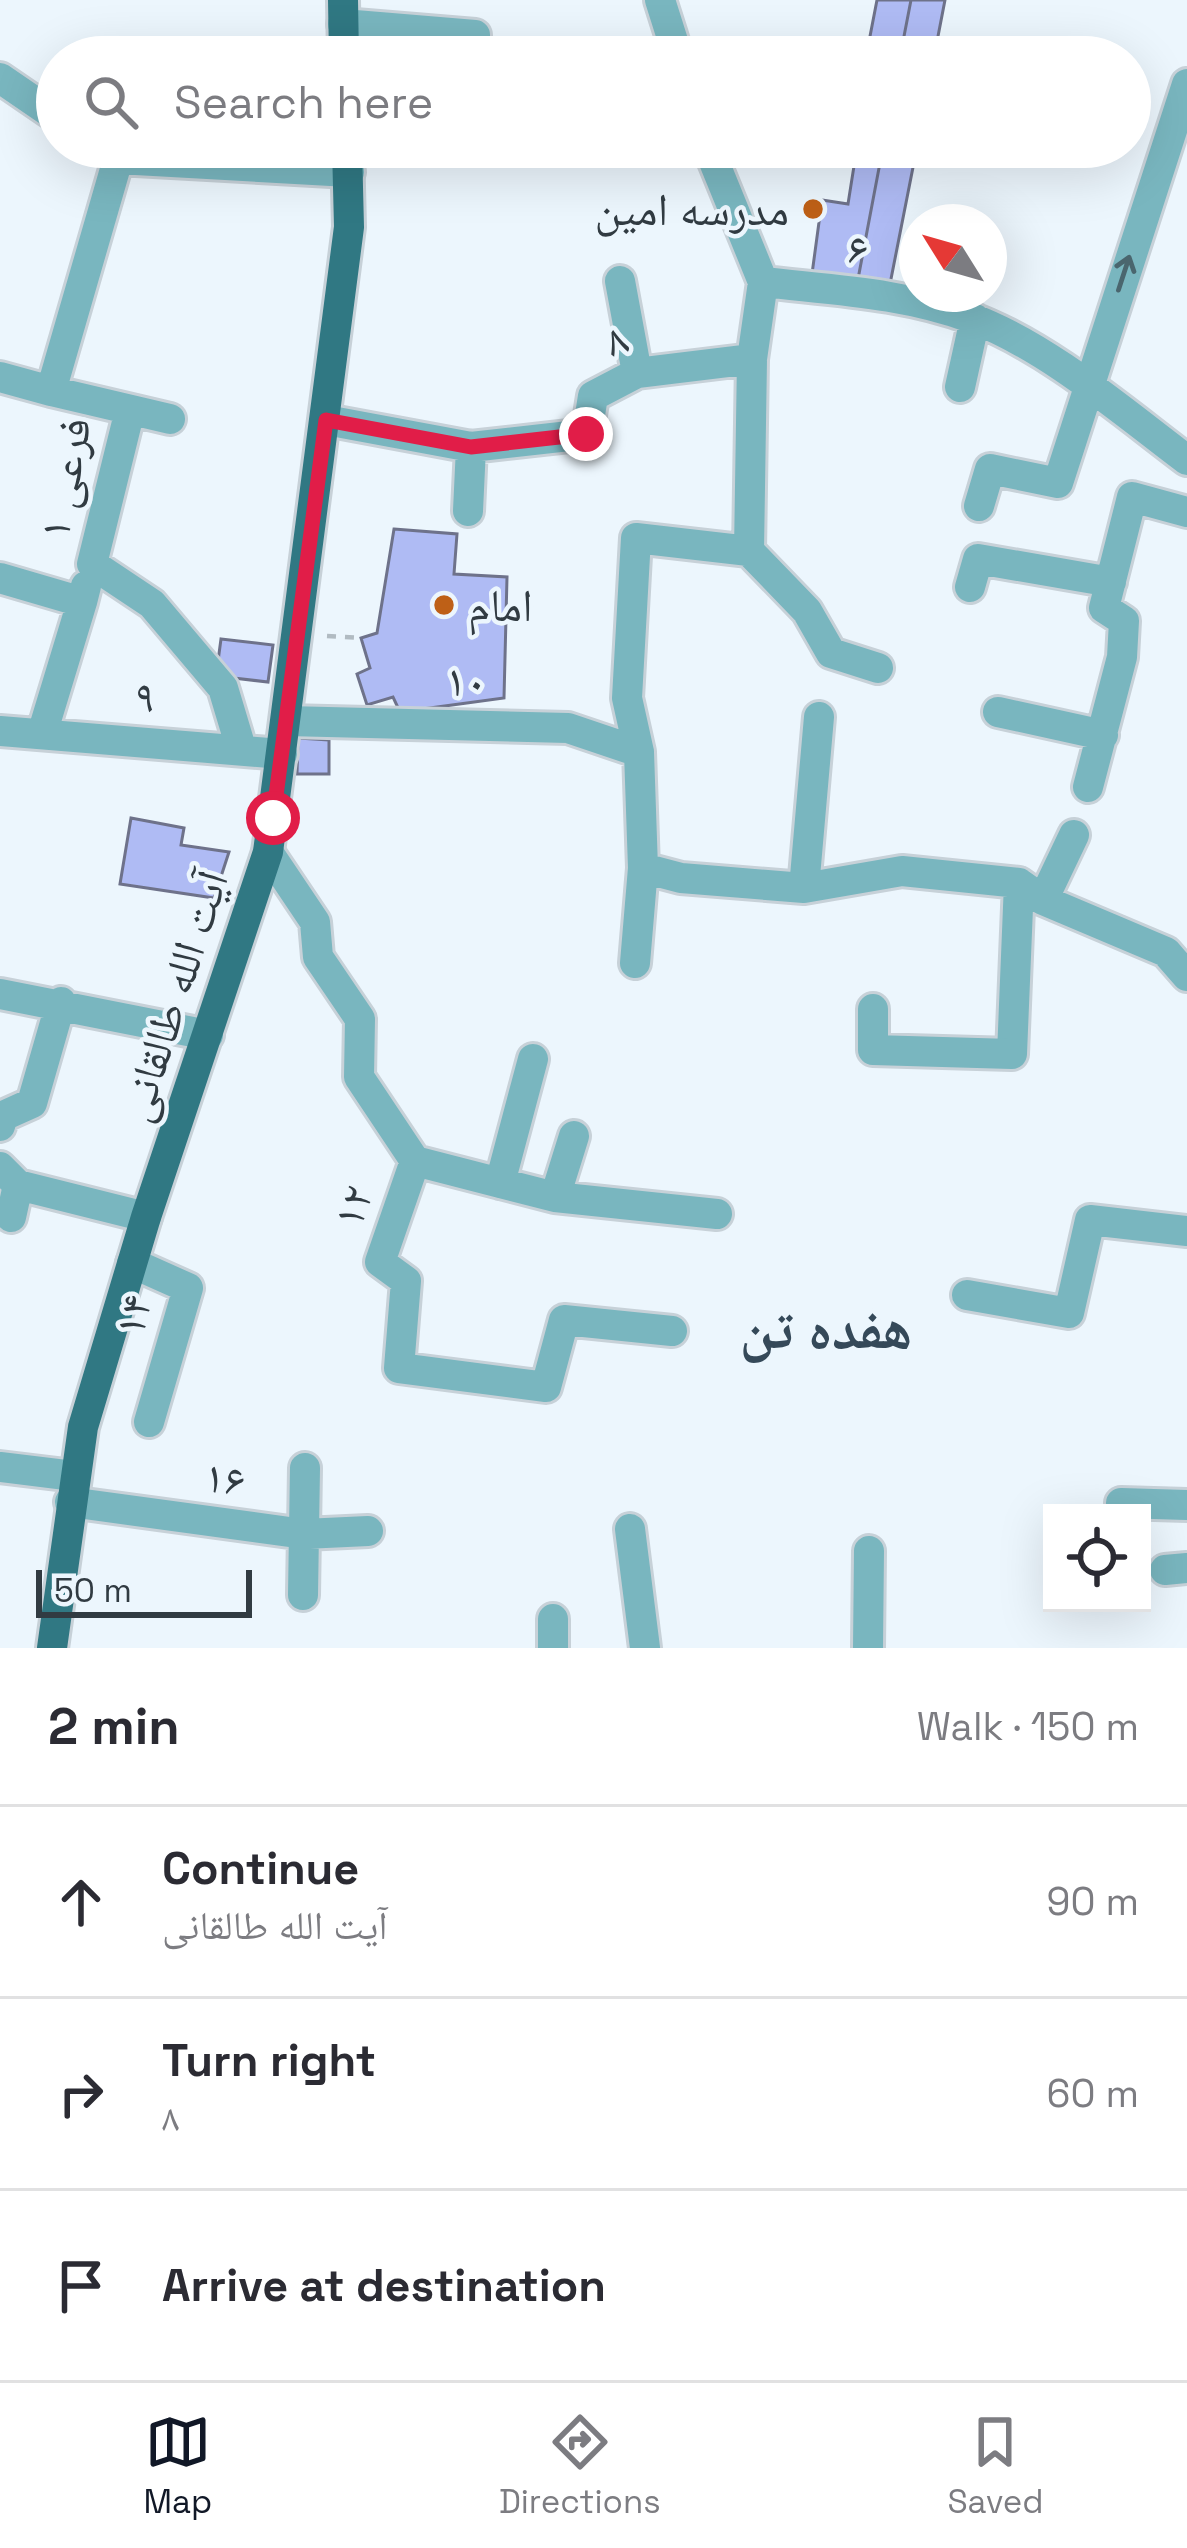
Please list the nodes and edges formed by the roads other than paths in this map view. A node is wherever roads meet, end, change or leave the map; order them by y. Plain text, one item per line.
1 (660, 0) edge
2 (343, 12) edge
3 (415, 15) edge
4 (466, 36) edge
5 (671, 36) edge
6 (0, 78) edge
7 (1187, 84) edge
8 (36, 103) edge
9 (106, 168) edge
10 (348, 168) edge
11 (717, 168) edge
12 (620, 281) dead end
13 (763, 282) junction
14 (975, 319) junction
15 (752, 358) junction
16 (637, 373) junction
17 (0, 377) edge
18 (1087, 384) junction
19 (960, 387) dead end
20 (51, 391) junction
21 (130, 410) junction
22 (170, 419) dead end
23 (326, 420) junction
24 (471, 447) junction
25 (1187, 460) edge
26 (979, 506) dead end
27 (468, 511) dead end
28 (1187, 512) edge
29 (749, 551) junction
30 (92, 564) junction
31 (0, 578) edge
32 (1112, 582) junction
33 (970, 587) dead end
34 (82, 602) junction
35 (878, 668) dead end
36 (998, 712) dead end
37 (819, 717) dead end
38 (286, 721) junction
39 (0, 731) edge
40 (41, 734) junction
41 (1103, 735) junction
42 (241, 748) junction
43 (638, 752) junction
44 (282, 754) junction
45 (1088, 787) dead end
46 (1074, 835) dead end
47 (268, 851) junction
48 (644, 868) junction
49 (804, 888) junction
50 (1031, 892) junction
51 (634, 963) dead end
52 (1187, 976) edge
53 (0, 994) edge
54 (62, 1003) junction
55 (873, 1009) dead end
56 (208, 1035) junction
57 (533, 1059) dead end
58 (0, 1126) edge
59 (574, 1136) dead end
60 (415, 1161) junction
61 (9, 1176) edge
62 (500, 1183) junction
63 (555, 1197) junction
64 (717, 1214) dead end
65 (10, 1216) dead end
66 (146, 1217) junction
67 (1187, 1231) edge
68 (132, 1263) junction
69 (967, 1295) dead end
70 (672, 1331) dead end
71 (149, 1422) dead end
72 (0, 1467) edge
73 (305, 1468) dead end
74 (72, 1489) junction
75 (1121, 1503) dead end
76 (1187, 1505) edge
77 (630, 1529) dead end
78 (368, 1531) dead end
79 (304, 1534) junction
80 (868, 1551) dead end
81 (303, 1595) dead end
82 (52, 1648) edge
83 (645, 1648) edge
84 (868, 1648) edge

1 - 5 street
2 - 3 street
3 - 4 street
6 - 8 street
18 -> 7 street
9 - 20 street, فرعی ۱
10 - 23 main road, آیت الله طالقانی
11 - 13 street
12 - 16 street
13 - 14 street, ۶
13 - 15 street
14 - 18 street, ۶
14 - 19 street
15 - 16 street, ۸
15 - 29 street
16 - 24 street, ۸
17 - 20 street
18 - 25 street, ۶
18 - 26 street
20 - 21 street, فرعی ۱
21 - 22 street
21 - 30 street, فرعی ۱
23 - 24 street, ۸
23 - 38 main road, آیت الله طالقانی
24 - 27 street
28 - 32 street
29 - 35 street
29 - 43 street
30 - 34 street
30 - 42 street, فرعی ۱
31 - 34 street
32 - 33 street
32 - 41 street
34 - 40 street
36 - 41 street
37 - 49 street
38 - 43 street, ۱۰
38 - 44 main road, آیت الله طالقانی
39 - 40 street, ۹
40 - 42 street, ۹
41 - 45 street
42 - 44 street, ۹
43 - 48 street
44 - 47 main road, آیت الله طالقانی
46 - 50 street
47 - 56 main road, آیت الله طالقانی
47 - 60 street, ۱۲
48 - 49 street
48 - 51 street
49 - 50 street
50 - 52 street
50 - 55 street
53 - 54 street
54 - 56 street
54 - 58 street
56 - 66 main road, آیت الله طالقانی
57 - 62 street
59 - 63 street
60 - 62 street
60 - 70 street, ۱۲
61 - 65 street
61 - 66 street
62 - 63 street
63 - 64 street
66 - 68 main road, آیت الله طالقانی
67 - 69 street
68 - 71 street, ۱۴
68 - 74 main road, آیت الله طالقانی
72 - 74 street, ۱۶
73 - 79 street
74 - 79 street, ۱۶
74 - 82 main road, آیت الله طالقانی
75 - 76 street
77 - 83 street
78 - 79 street, ۱۶
79 - 81 street
80 - 84 street

